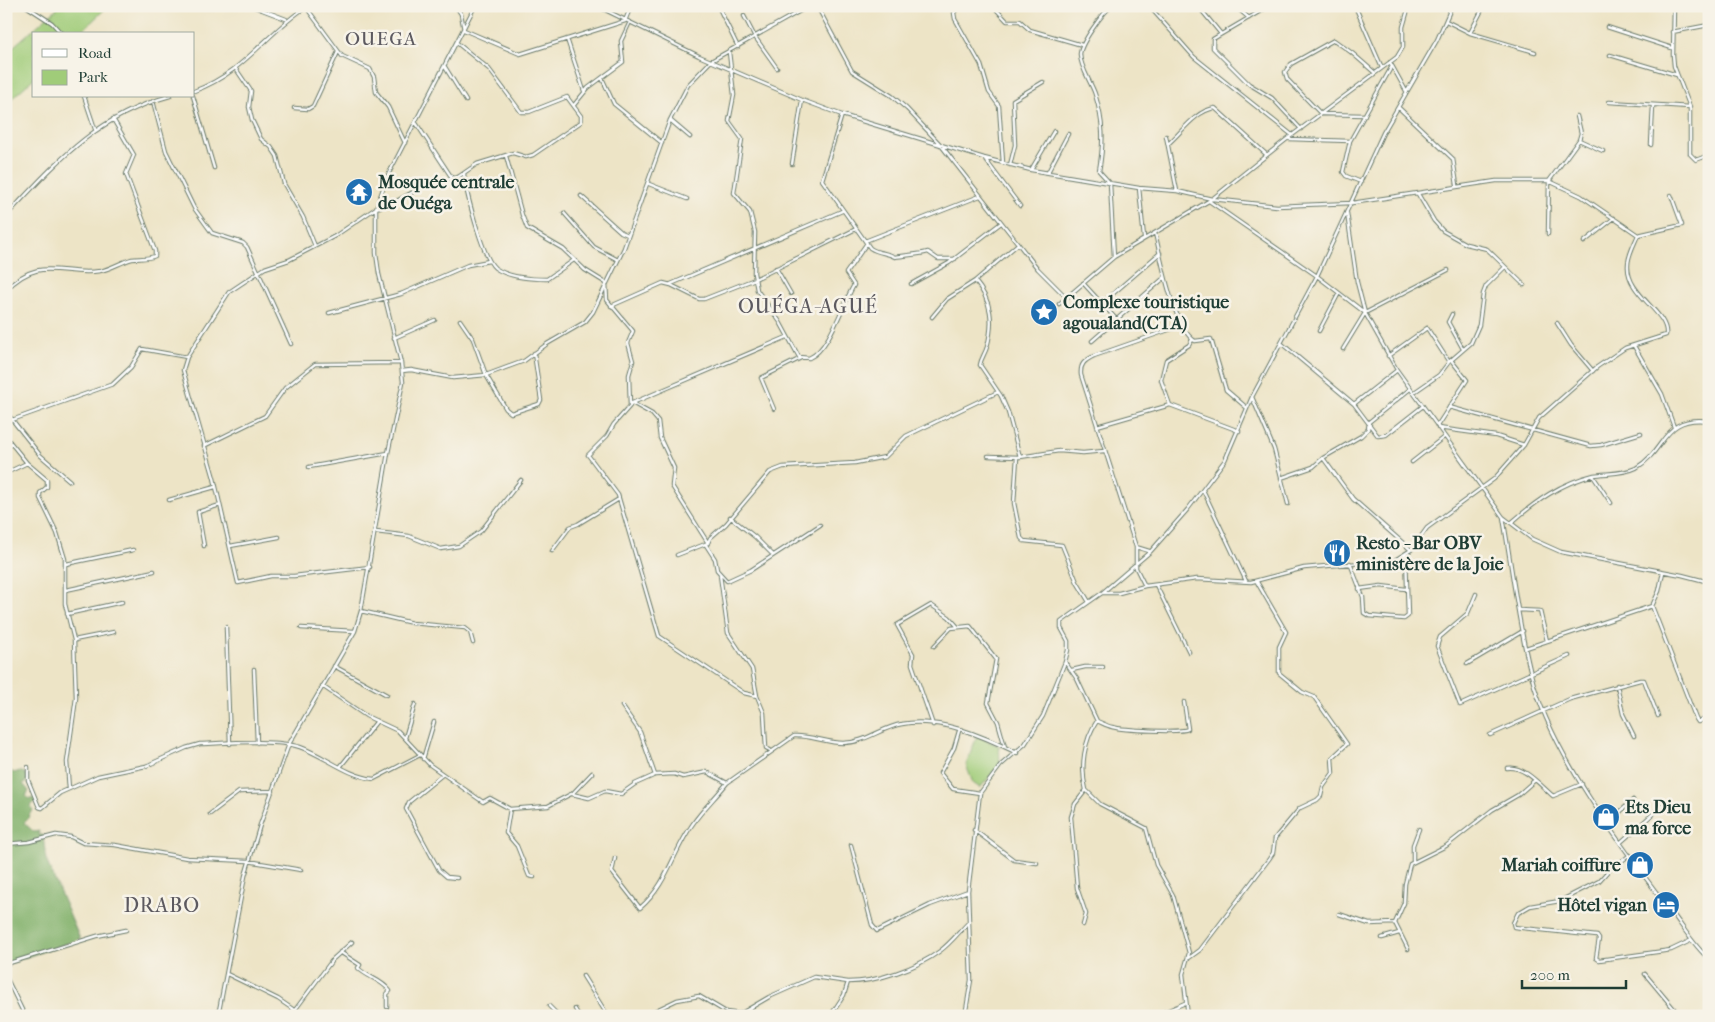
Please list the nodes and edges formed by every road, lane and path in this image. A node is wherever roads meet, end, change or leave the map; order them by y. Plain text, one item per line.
1 (26, 6) edge
2 (252, 6) edge
3 (307, 6) edge
4 (456, 6) edge
5 (475, 6) edge
6 (597, 6) edge
7 (632, 6) edge
8 (718, 6) edge
9 (809, 6) edge
10 (817, 6) edge
11 (959, 6) edge
12 (993, 6) edge
13 (1112, 6) edge
14 (1149, 6) edge
15 (1198, 6) edge
16 (1235, 6) edge
17 (1269, 6) edge
18 (1354, 6) edge
19 (1409, 6) edge
20 (1452, 6) edge
21 (1484, 6) edge
22 (1674, 6) edge
23 (803, 8) edge
24 (744, 16) dead end
25 (1249, 18) junction
26 (286, 20) junction
27 (624, 21) junction
28 (1446, 22) junction
29 (629, 24) junction
30 (1709, 25) edge
31 (1607, 27) dead end
32 (464, 30) junction
33 (60, 32) edge
34 (1672, 32) junction
35 (1470, 33) junction
36 (1221, 34) junction
37 (755, 37) junction
38 (567, 39) junction
39 (457, 43) junction
40 (1082, 45) junction
41 (738, 47) junction
42 (1672, 48) junction
43 (338, 52) junction
44 (729, 52) junction
45 (1535, 52) dead end
46 (1610, 55) dead end
47 (711, 61) junction
48 (1390, 62) junction
49 (1392, 66) junction
50 (445, 67) junction
51 (777, 68) dead end
52 (1382, 68) junction
53 (236, 69) junction
54 (732, 70) junction
55 (1375, 73) junction
56 (1677, 75) junction
57 (602, 78) junction
58 (1043, 82) dead end
59 (195, 91) edge
60 (584, 91) junction
61 (1407, 92) junction
62 (85, 98) edge
63 (163, 98) edge
64 (194, 98) edge
65 (802, 100) junction
66 (153, 101) junction
67 (466, 101) dead end
68 (1608, 102) dead end
69 (574, 105) junction
70 (1653, 106) junction
71 (1398, 107) junction
72 (1690, 107) junction
73 (294, 108) dead end
74 (1321, 114) junction
75 (842, 115) junction
76 (1365, 115) junction
77 (1577, 116) dead end
78 (113, 119) junction
79 (670, 120) junction
80 (416, 123) junction
81 (95, 129) junction
82 (1301, 129) junction
83 (1054, 131) dead end
84 (1068, 134) dead end
85 (1292, 135) junction
86 (1166, 136) dead end
87 (690, 137) dead end
88 (1287, 139) junction
89 (1579, 140) junction
90 (1350, 141) junction
91 (405, 143) junction
92 (662, 143) junction
93 (940, 144) junction
94 (1168, 144) junction
95 (1651, 144) dead end
96 (1603, 151) dead end
97 (1267, 155) junction
98 (1709, 155) edge
99 (506, 156) junction
100 (984, 158) junction
101 (1003, 163) junction
102 (792, 164) dead end
103 (1010, 165) junction
104 (214, 168) dead end
105 (1031, 170) junction
106 (1048, 172) junction
107 (464, 173) junction
108 (452, 178) junction
109 (1549, 181) junction
110 (1361, 182) junction
111 (1110, 183) junction
112 (649, 184) junction
113 (1458, 185) junction
114 (1139, 188) junction
115 (1177, 192) junction
116 (1418, 194) junction
117 (581, 196) dead end
118 (980, 196) junction
119 (1671, 196) dead end
120 (687, 199) dead end
121 (1210, 200) junction
122 (1352, 203) junction
123 (1020, 206) dead end
124 (376, 208) junction
125 (842, 211) junction
126 (1347, 212) junction
127 (564, 213) dead end
128 (6, 216) edge
129 (1614, 218) junction
130 (1001, 223) junction
131 (856, 229) junction
132 (1155, 232) junction
133 (1548, 234) dead end
134 (628, 235) junction
135 (1638, 236) junction
136 (1144, 238) junction
137 (866, 242) junction
138 (1584, 242) dead end
139 (1018, 244) junction
140 (315, 246) junction
141 (755, 250) junction
142 (1160, 253) junction
143 (1114, 257) junction
144 (955, 259) junction
145 (574, 260) junction
146 (618, 260) junction
147 (489, 261) junction
148 (776, 268) junction
149 (1504, 268) junction
150 (1448, 270) dead end
151 (260, 272) junction
152 (1317, 276) junction
153 (1165, 277) junction
154 (755, 279) junction
155 (975, 281) junction
156 (606, 283) junction
157 (1082, 283) junction
158 (911, 284) dead end
159 (671, 285) junction
160 (1524, 285) dead end
161 (6, 290) edge
162 (1339, 293) junction
163 (792, 294) dead end
164 (1066, 297) junction
165 (385, 299) junction
166 (1060, 304) dead end
167 (1101, 304) junction
168 (611, 306) junction
169 (329, 313) dead end
170 (1365, 313) junction
171 (1452, 314) dead end
172 (932, 317) dead end
173 (435, 320) dead end
174 (460, 320) dead end
175 (1117, 320) junction
176 (1557, 323) dead end
177 (1183, 325) junction
178 (1319, 331) dead end
179 (788, 337) junction
180 (394, 338) junction
181 (1192, 340) junction
182 (1092, 341) dead end
183 (1281, 343) junction
184 (291, 344) dead end
185 (1634, 346) junction
186 (1343, 349) dead end
187 (1463, 349) junction
188 (534, 353) junction
189 (1387, 356) junction
190 (187, 357) junction
191 (802, 358) junction
192 (1450, 361) junction
193 (401, 363) junction
194 (1397, 370) junction
195 (402, 371) junction
196 (1593, 371) junction
197 (486, 375) junction
198 (1410, 389) junction
199 (998, 392) junction
200 (1413, 393) junction
201 (1252, 397) junction
202 (631, 403) junction
203 (1354, 404) junction
204 (1170, 405) junction
205 (1422, 406) junction
206 (1449, 407) junction
207 (1248, 408) junction
208 (774, 409) dead end
209 (6, 412) edge
210 (12, 420) junction
211 (1709, 421) edge
212 (1369, 422) junction
213 (1098, 426) junction
214 (1438, 427) junction
215 (1674, 427) junction
216 (1239, 431) junction
217 (1533, 431) junction
218 (1641, 433) dead end
219 (6, 437) edge
220 (1444, 437) junction
221 (204, 446) junction
222 (1524, 446) junction
223 (1104, 451) junction
224 (388, 453) junction
225 (988, 456) dead end
226 (1018, 457) junction
227 (1323, 458) junction
228 (1412, 462) dead end
229 (28, 463) junction
230 (309, 467) dead end
231 (6, 473) edge
232 (1593, 476) junction
233 (1281, 478) junction
234 (521, 480) dead end
235 (70, 481) dead end
236 (216, 487) junction
237 (1483, 488) junction
238 (1203, 490) junction
239 (619, 499) junction
240 (169, 500) dead end
241 (1611, 503) dead end
242 (1288, 504) dead end
243 (220, 505) junction
244 (730, 517) junction
245 (1503, 517) junction
246 (1511, 523) junction
247 (820, 525) dead end
248 (376, 532) junction
249 (279, 537) dead end
250 (707, 544) junction
251 (204, 546) dead end
252 (230, 546) junction
253 (1136, 547) junction
254 (133, 550) dead end
255 (1151, 550) junction
256 (1411, 550) junction
257 (552, 551) dead end
258 (1406, 554) junction
259 (677, 555) dead end
260 (773, 555) junction
261 (1350, 563) junction
262 (66, 564) junction
263 (1136, 565) junction
264 (370, 567) junction
265 (154, 571) dead end
266 (1663, 572) junction
267 (720, 575) junction
268 (1257, 581) junction
269 (1247, 582) junction
270 (1709, 582) edge
271 (1156, 585) junction
272 (1145, 586) junction
273 (1359, 589) junction
274 (1406, 589) junction
275 (66, 590) junction
276 (1102, 593) junction
277 (1476, 594) dead end
278 (122, 602) dead end
279 (1089, 602) junction
280 (1652, 606) junction
281 (1519, 610) junction
282 (361, 611) junction
283 (67, 615) junction
284 (226, 627) dead end
285 (958, 627) junction
286 (301, 628) dead end
287 (355, 631) junction
288 (1523, 631) junction
289 (114, 632) dead end
290 (74, 640) junction
291 (1547, 640) junction
292 (473, 643) dead end
293 (934, 646) dead end
294 (1526, 648) junction
295 (1189, 652) dead end
296 (1569, 656) dead end
297 (1065, 662) junction
298 (1467, 664) dead end
299 (334, 666) junction
300 (1102, 667) dead end
301 (254, 669) dead end
302 (1072, 670) junction
303 (1530, 674) junction
304 (1617, 685) junction
305 (322, 686) junction
306 (386, 695) dead end
307 (757, 696) junction
308 (1184, 702) dead end
309 (415, 704) dead end
310 (622, 706) dead end
311 (1543, 709) junction
312 (1658, 716) dead end
313 (1709, 717) edge
314 (1097, 721) junction
315 (376, 722) junction
316 (434, 722) dead end
317 (933, 724) junction
318 (960, 730) junction
319 (1490, 735) dead end
320 (1634, 736) dead end
321 (405, 738) junction
322 (257, 743) junction
323 (230, 744) junction
324 (289, 744) junction
325 (1005, 747) junction
326 (774, 749) junction
327 (1016, 752) junction
328 (420, 756) junction
329 (423, 759) junction
330 (28, 766) dead end
331 (339, 768) junction
332 (1507, 768) dead end
333 (592, 773) dead end
334 (443, 775) junction
335 (655, 775) junction
336 (1535, 780) junction
337 (727, 783) junction
338 (1582, 784) junction
339 (69, 789) junction
340 (273, 790) junction
341 (1086, 790) junction
342 (980, 793) junction
343 (572, 794) junction
344 (1633, 800) dead end
345 (1663, 805) dead end
346 (510, 809) junction
347 (210, 814) dead end
348 (1608, 823) junction
349 (1418, 829) dead end
350 (974, 830) junction
351 (1621, 842) junction
352 (6, 844) edge
353 (851, 845) dead end
354 (1630, 855) junction
355 (615, 858) dead end
356 (248, 861) junction
357 (1413, 862) junction
358 (1037, 863) dead end
359 (301, 870) dead end
360 (534, 877) dead end
361 (457, 878) dead end
362 (968, 890) junction
363 (1339, 914) dead end
364 (968, 923) junction
365 (1395, 923) junction
366 (1084, 925) dead end
367 (126, 930) dead end
368 (1399, 933) junction
369 (1382, 938) dead end
370 (1692, 940) junction
371 (352, 942) dead end
372 (1408, 949) dead end
373 (340, 952) junction
374 (1189, 958) junction
375 (1709, 959) edge
376 (6, 964) edge
377 (227, 974) junction
378 (1645, 974) dead end
379 (583, 976) dead end
380 (6, 977) edge
381 (848, 982) junction
382 (1185, 1003) junction
383 (549, 1006) dead end
384 (387, 1007) dead end
385 (575, 1009) dead end
386 (295, 1010) junction
387 (1186, 1011) junction
388 (1709, 1012) edge
389 (734, 1015) edge
390 (832, 1015) edge
391 (25, 1016) edge
392 (218, 1016) edge
393 (303, 1016) edge
394 (559, 1016) edge
395 (579, 1016) edge
396 (608, 1016) edge
397 (644, 1016) edge
398 (965, 1016) edge
399 (1155, 1016) edge
400 (1183, 1016) edge
401 (1188, 1016) edge
402 (1680, 1016) edge
403 (1699, 1016) edge

1 - 33 street
2 - 26 street
3 - 26 street
3 - 43 street
4 - 32 street
5 - 32 street
6 - 27 street
7 - 27 street
8 - 41 street
9 - 23 street
10 - 93 street
11 - 101 street
12 - 40 street
13 - 40 street
14 - 85 street
15 - 36 street
16 - 25 street
17 - 25 street
18 - 52 street
19 - 48 street
20 - 28 street
21 - 35 street
22 - 34 street
23 - 37 street
24 - 37 street
25 - 36 street
26 - 53 street
27 - 29 street
27 - 38 street
28 - 35 street
28 - 61 street
29 - 47 street
29 - 57 street
30 - 34 street
31 - 42 street
32 - 38 street
32 - 39 street
34 - 42 street
35 - 45 street
36 - 82 street
37 - 41 street
37 - 51 street
38 - 60 street
39 - 50 street
39 - 69 street
40 - 111 street
41 - 44 street
42 - 56 street
43 - 73 street
43 - 91 street
44 - 47 street
44 - 54 street
46 - 56 street
47 - 54 street
47 - 79 street
48 - 49 street
48 - 52 street
49 - 61 street
49 - 76 street
50 - 67 street
50 - 80 street
52 - 55 street
53 - 59 street
53 - 140 street
54 - 65 street
54 - 141 street
55 - 74 street
55 - 74 street
56 - 72 street
57 - 60 street
57 - 92 street
58 - 103 street
60 - 69 street
61 - 71 street
62 - 81 street
63 - 66 street
64 - 104 street
65 - 75 street
65 - 102 street
66 - 78 street
66 - 151 street
68 - 70 street
69 - 99 street
70 - 72 street
70 - 95 street
71 - 110 street
71 - 113 street
72 - 98 street
74 - 76 street
74 - 82 street
75 - 93 street
75 - 125 street
76 - 90 street
77 - 89 street
78 - 81 street
78 - 161 street
79 - 87 street
79 - 92 street
80 - 91 street
80 - 108 street
81 - 128 street
82 - 85 street
83 - 105 street
84 - 106 street
85 - 88 street
86 - 94 street
88 - 90 street
88 - 97 street
89 - 96 street
89 - 109 street
90 - 110 street
91 - 124 street
92 - 112 street
93 - 100 street
93 - 118 street
94 - 97 street
94 - 115 street
97 - 121 street
99 - 107 street
99 - 145 street
100 - 101 street
100 - 123 street
101 - 103 street
103 - 105 street
105 - 106 street
106 - 111 street
107 - 108 street
107 - 147 street
108 - 124 street
109 - 113 street
109 - 129 street
109 - 133 street
110 - 122 street
111 - 114 street
111 - 143 street
112 - 120 street
112 - 134 street
113 - 116 street
114 - 115 street
114 - 136 street
115 - 121 street
116 - 122 street
116 - 149 street
117 - 134 street
118 - 130 street
118 - 137 street
119 - 135 street
121 - 122 street
121 - 132 street
121 - 152 street
122 - 126 street
124 - 140 street
124 - 165 street
125 - 131 street
125 - 141 street
126 - 152 street
126 - 170 street
127 - 146 street
129 - 135 street
129 - 138 street
130 - 139 street
130 - 144 street
131 - 137 street
131 - 148 street
132 - 136 street
132 - 142 street
134 - 146 street
135 - 185 street
136 - 143 street
137 - 144 street
137 - 191 street
139 - 155 street
139 - 164 street
140 - 151 street
141 - 154 street
141 - 159 street
142 - 153 street
142 - 167 street
143 - 157 street
144 - 158 street
145 - 147 street
145 - 156 street
146 - 156 street
147 - 165 street
148 - 154 street
148 - 163 street
149 - 160 street
149 - 187 street
150 - 170 street
151 - 184 street
151 - 190 street
152 - 162 street
152 - 183 street
153 - 175 street
153 - 177 street
154 - 159 street
154 - 179 street
155 - 172 street
155 - 199 street
156 - 168 street
156 - 188 street
157 - 164 street
157 - 167 street
159 - 168 street
162 - 170 street
162 - 178 street
164 - 166 street
165 - 169 street
165 - 180 street
167 - 175 street
168 - 202 street
170 - 186 street
170 - 189 street
171 - 187 street
173 - 180 street
174 - 197 street
175 - 182 street
176 - 196 street
177 - 181 street
177 - 213 street
179 - 191 street
179 - 202 street
180 - 193 street
181 - 204 street
181 - 207 street
183 - 201 street
183 - 203 street
185 - 196 street
185 - 215 street
187 - 192 street
188 - 197 street
188 - 197 street
189 - 192 street
189 - 194 street
190 - 210 street
190 - 221 street
191 - 208 street
192 - 200 street
192 - 206 street
193 - 195 street
193 - 221 street
194 - 198 street
194 - 203 street
195 - 197 street
195 - 224 street
196 - 217 street
198 - 200 street
198 - 212 street
199 - 226 street
199 - 244 street
200 - 205 street
201 - 207 street
201 - 233 street
202 - 239 street
202 - 250 street
203 - 212 street
204 - 213 street
204 - 216 street
205 - 212 street
205 - 214 street
206 - 214 street
206 - 217 street
207 - 216 street
209 - 210 street
210 - 235 street
211 - 215 street
212 - 227 street
213 - 223 street
214 - 220 street
214 - 222 street
215 - 232 street
216 - 238 street
217 - 218 street
217 - 222 street
219 - 229 street
220 - 228 street
220 - 237 street
221 - 236 street
222 - 237 street
223 - 226 street
223 - 253 street
224 - 230 street
224 - 248 street
225 - 226 street
226 - 279 street
227 - 233 street
227 - 256 street
229 - 231 street
229 - 262 street
232 - 241 street
232 - 246 street
233 - 242 street
234 - 248 street
236 - 240 street
236 - 243 street
237 - 245 street
237 - 256 street
238 - 255 street
238 - 269 street
239 - 257 street
239 - 307 street
243 - 251 street
243 - 252 street
244 - 250 street
244 - 260 street
245 - 246 street
245 - 281 street
246 - 266 street
247 - 260 street
248 - 264 street
249 - 252 street
250 - 259 street
250 - 267 street
252 - 264 street
253 - 255 street
253 - 263 street
254 - 262 street
255 - 263 street
256 - 258 street
258 - 261 street
258 - 274 street
260 - 267 street
261 - 268 street
261 - 273 street
262 - 275 street
263 - 272 street
263 - 276 street
264 - 282 street
265 - 275 street
266 - 270 street
266 - 280 street
267 - 307 street
268 - 269 street
268 - 374 street
269 - 271 street
271 - 272 street
271 - 295 street
272 - 276 street
273 - 274 street
273 - 274 street
275 - 283 street
276 - 279 street
277 - 303 street
278 - 283 street
279 - 297 street
280 - 291 street
280 - 313 street
281 - 288 street
281 - 291 street
282 - 287 street
282 - 292 street
283 - 290 street
284 - 323 street
285 - 293 street
285 - 317 street
285 - 325 street
286 - 287 street
287 - 299 street
288 - 294 street
288 - 298 street
289 - 290 street
290 - 339 street
291 - 294 street
294 - 303 street
296 - 303 street
297 - 302 street
297 - 327 street
299 - 305 street
299 - 306 street
300 - 302 street
301 - 322 street
302 - 314 street
303 - 311 street
304 - 311 street
304 - 312 street
304 - 320 street
305 - 315 street
305 - 324 street
307 - 326 street
308 - 314 street
309 - 321 street
310 - 335 street
311 - 319 street
311 - 338 street
314 - 341 street
315 - 321 street
315 - 331 street
316 - 329 street
317 - 318 street
317 - 326 street
318 - 325 street
318 - 342 street
321 - 328 street
322 - 323 street
322 - 324 street
323 - 339 street
324 - 331 street
324 - 340 street
325 - 327 street
326 - 337 street
327 - 342 street
328 - 329 street
328 - 331 street
329 - 334 street
330 - 339 street
332 - 336 street
333 - 343 street
334 - 346 street
334 - 361 street
335 - 337 street
335 - 343 street
336 - 338 street
336 - 357 street
337 - 355 street
338 - 348 street
340 - 347 street
340 - 356 street
341 - 366 street
341 - 374 street
342 - 350 street
343 - 346 street
344 - 348 street
345 - 351 street
346 - 360 street
348 - 351 street
349 - 357 street
350 - 358 street
350 - 362 street
351 - 354 street
352 - 356 street
353 - 362 street
354 - 370 street
354 - 370 street
356 - 359 street
356 - 377 street
357 - 365 street
362 - 364 street
363 - 365 street
364 - 381 street
364 - 398 street
365 - 368 street
367 - 376 street
368 - 369 street
368 - 372 street
370 - 375 street
371 - 373 street
373 - 384 street
373 - 386 street
374 - 382 street
377 - 386 street
377 - 392 street
378 - 402 street
379 - 396 street
380 - 391 street
381 - 389 street
381 - 390 street
382 - 387 street
382 - 399 street
383 - 394 street
385 - 395 street
386 - 393 street
387 - 400 street
387 - 401 street
388 - 403 street
389 - 397 street

